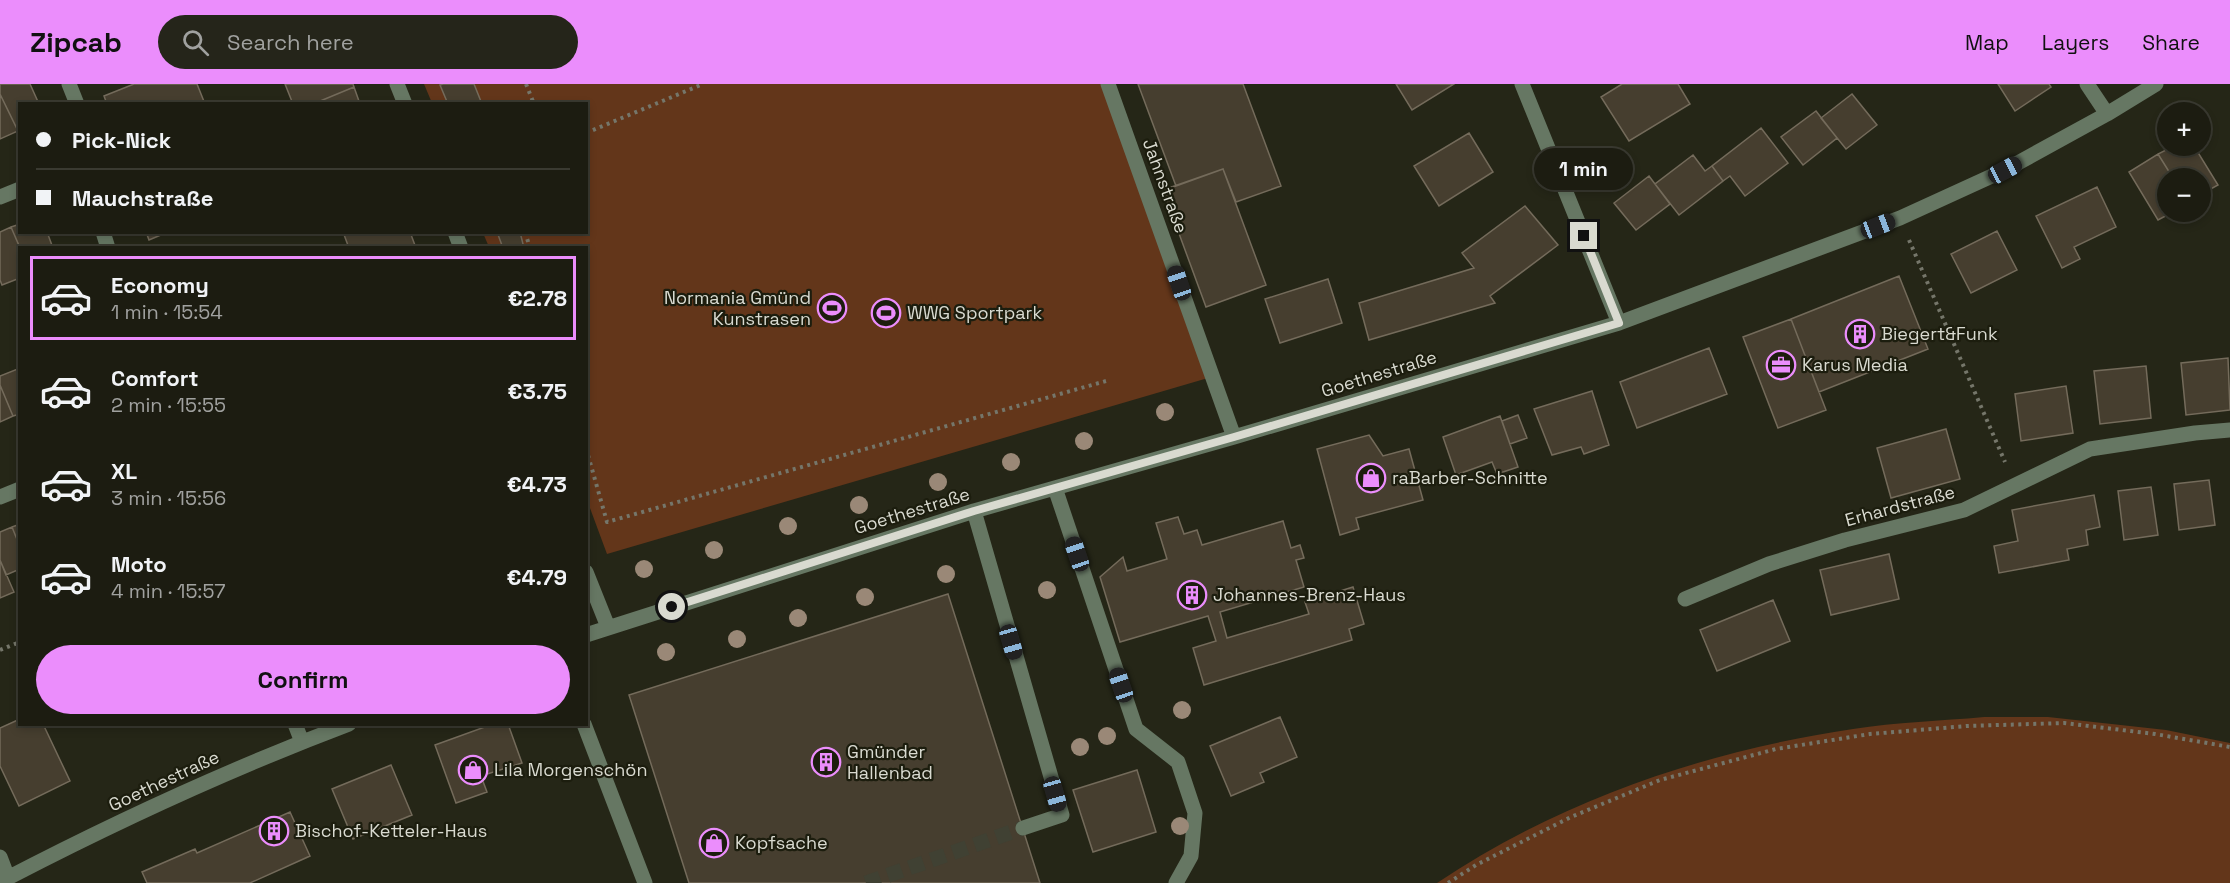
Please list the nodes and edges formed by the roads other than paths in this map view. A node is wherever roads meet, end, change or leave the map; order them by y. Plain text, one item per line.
1 (69, 84) edge
2 (398, 84) edge
3 (1108, 84) edge
4 (1522, 84) edge
5 (2087, 84) edge
6 (2156, 84) edge
7 (76, 102) edge
8 (404, 102) edge
9 (2108, 114) junction
10 (18, 190) edge
11 (0, 196) edge
12 (1619, 323) junction
13 (2230, 430) edge
14 (1234, 437) junction
15 (1055, 488) junction
16 (18, 490) edge
17 (0, 497) edge
18 (974, 511) junction
19 (588, 577) edge
20 (1684, 599) dead end
21 (608, 627) junction
22 (588, 634) edge
23 (296, 726) edge
24 (344, 726) edge
25 (585, 726) edge
26 (302, 742) junction
27 (1023, 828) tunnel mouth
28 (0, 857) edge
29 (4, 880) edge
30 (645, 883) edge
31 (1176, 883) edge

1 - 7 street
2 - 8 street
3 - 14 street, Jahnstraße
4 - 12 street
5 - 9 street
6 - 9 street, Goethestraße
9 - 12 street, Goethestraße
10 - 11 street
12 - 14 street, Goethestraße
13 - 20 street, Erhardstraße
14 - 15 street, Goethestraße
15 - 18 street, Goethestraße
15 - 31 street
16 - 17 street
18 - 21 street, Goethestraße
18 - 27 street
19 - 21 street
21 - 22 street, Goethestraße
23 - 26 street
24 - 26 street, Goethestraße
25 - 30 street
26 - 29 street, Goethestraße
28 - 29 street

